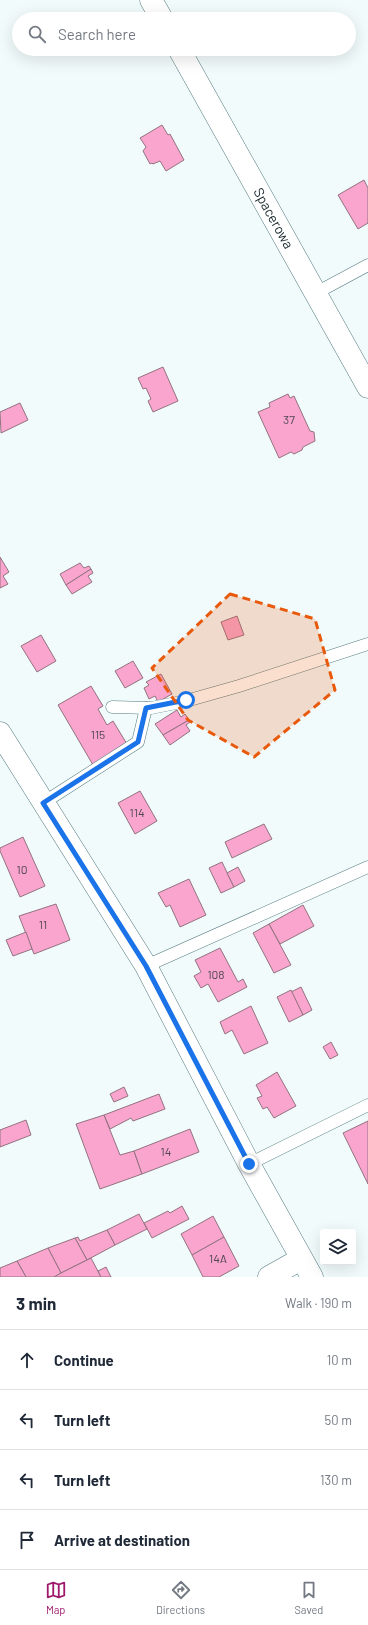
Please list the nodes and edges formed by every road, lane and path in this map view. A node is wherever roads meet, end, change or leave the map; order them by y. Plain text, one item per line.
1 (151, 0) edge
2 (158, 12) edge
3 (183, 56) edge
4 (368, 265) edge
5 (316, 293) junction
6 (368, 387) edge
7 (368, 644) edge
8 (112, 707) dead end
9 (146, 708) junction
10 (0, 733) edge
11 (43, 803) junction
12 (368, 867) edge
13 (146, 966) junction
14 (368, 1105) edge
15 (249, 1164) junction
16 (306, 1268) edge
17 (269, 1277) edge

1 - 2 main road
3 - 5 main road, Spacerowa
4 - 5 lane
5 - 6 main road, Spacerowa
7 - 9 lane
8 - 9 lane
9 - 11 lane
10 - 11 main road
11 - 13 main road
12 - 13 lane
13 - 15 main road
14 - 15 lane
15 - 16 main road
16 - 17 main road

